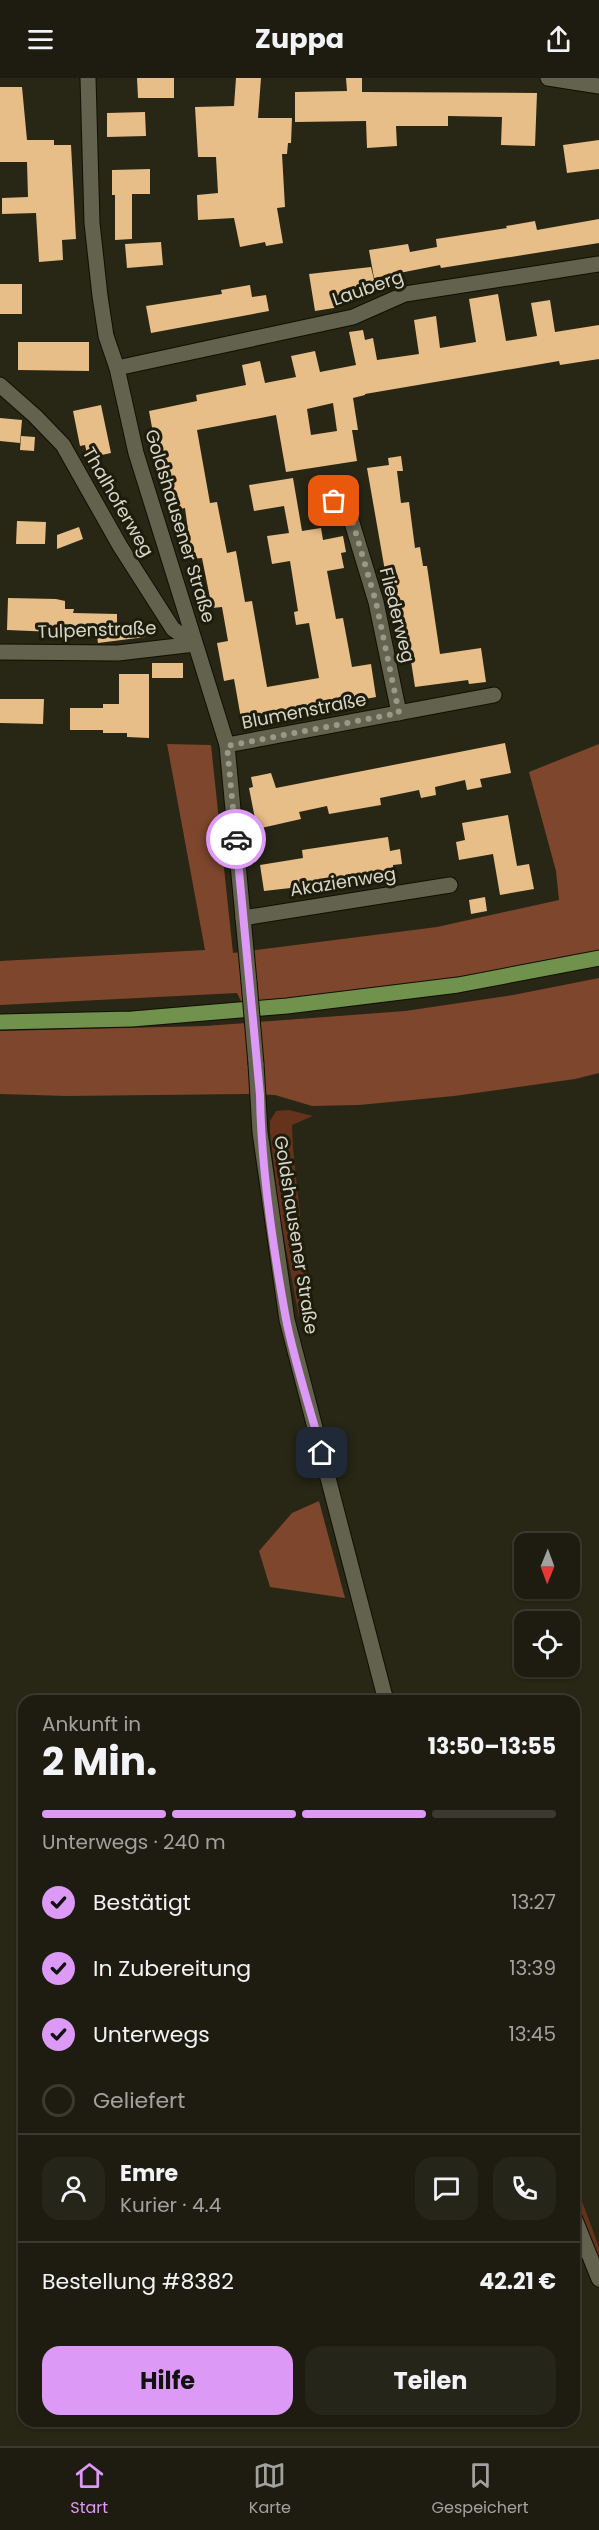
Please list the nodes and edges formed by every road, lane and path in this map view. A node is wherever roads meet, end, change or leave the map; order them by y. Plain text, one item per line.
1 (88, 78) edge
2 (548, 78) edge
3 (599, 86) edge
4 (599, 264) edge
5 (117, 368) junction
6 (0, 385) edge
7 (334, 501) dead end
8 (195, 644) junction
9 (0, 652) edge
10 (494, 695) dead end
11 (399, 713) junction
12 (227, 746) junction
13 (450, 885) dead end
14 (243, 918) junction
15 (599, 958) edge
16 (0, 1022) edge
17 (384, 1695) edge
18 (580, 2232) edge
19 (599, 2279) edge

1 - 5 street, Goldshausener Straße
2 - 3 street
4 - 5 street, Lauberg
5 - 8 street, Goldshausener Straße
6 - 8 street, Thalhoferweg
7 - 11 street, Fliederweg
8 - 9 street, Tulpenstraße
8 - 12 street, Goldshausener Straße
10 - 11 street, Blumenstraße
11 - 12 street, Blumenstraße
12 - 14 street, Goldshausener Straße
13 - 14 street, Akazienweg
14 - 17 street, Goldshausener Straße, bridge
15 - 16 main road
18 - 19 street

